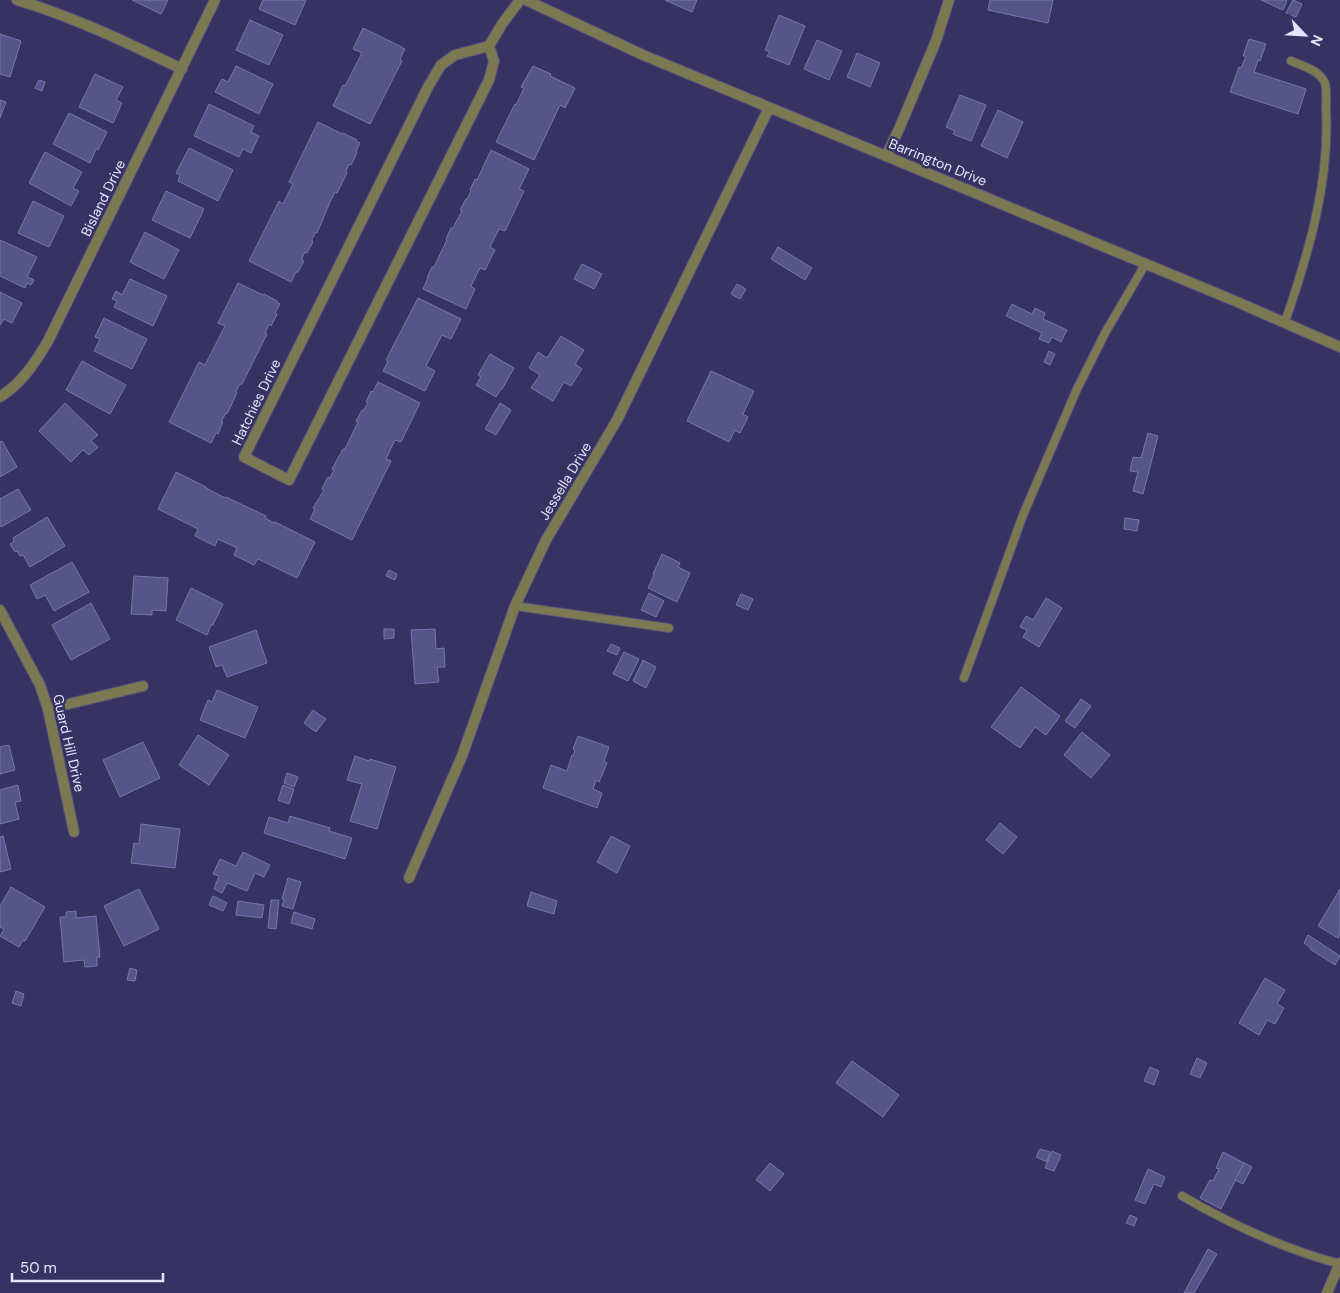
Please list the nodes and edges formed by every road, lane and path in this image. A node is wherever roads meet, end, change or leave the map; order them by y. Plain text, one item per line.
1 (16, 0) edge
2 (216, 0) edge
3 (520, 0) edge
4 (526, 0) edge
5 (949, 0) edge
6 (489, 46) junction
7 (1290, 61) dead end
8 (182, 69) junction
9 (769, 108) junction
10 (886, 156) junction
11 (1146, 264) junction
12 (1285, 322) junction
13 (1340, 347) edge
14 (0, 397) edge
15 (515, 606) junction
16 (0, 610) edge
17 (669, 628) dead end
18 (964, 678) dead end
19 (143, 686) dead end
20 (48, 709) junction
21 (74, 832) dead end
22 (409, 878) dead end
23 (1182, 1196) dead end
24 (1340, 1264) edge
25 (1327, 1293) edge

1 - 8 street
2 - 8 street, Bisland Drive
3 - 6 street
4 - 9 street, Barrington Drive
5 - 10 street
6 - 6 street, Hatchies Drive
7 - 12 lane
8 - 14 street, Bisland Drive
9 - 10 street, Barrington Drive
9 - 15 street, Jessella Drive
10 - 11 street, Barrington Drive
11 - 12 street, Barrington Drive
11 - 18 lane
12 - 13 street, Barrington Drive
15 - 17 lane
15 - 22 street, Jessella Drive
16 - 20 street, Guard Hill Drive
19 - 20 street
20 - 21 street, Guard Hill Drive
23 - 24 lane
24 - 25 street

